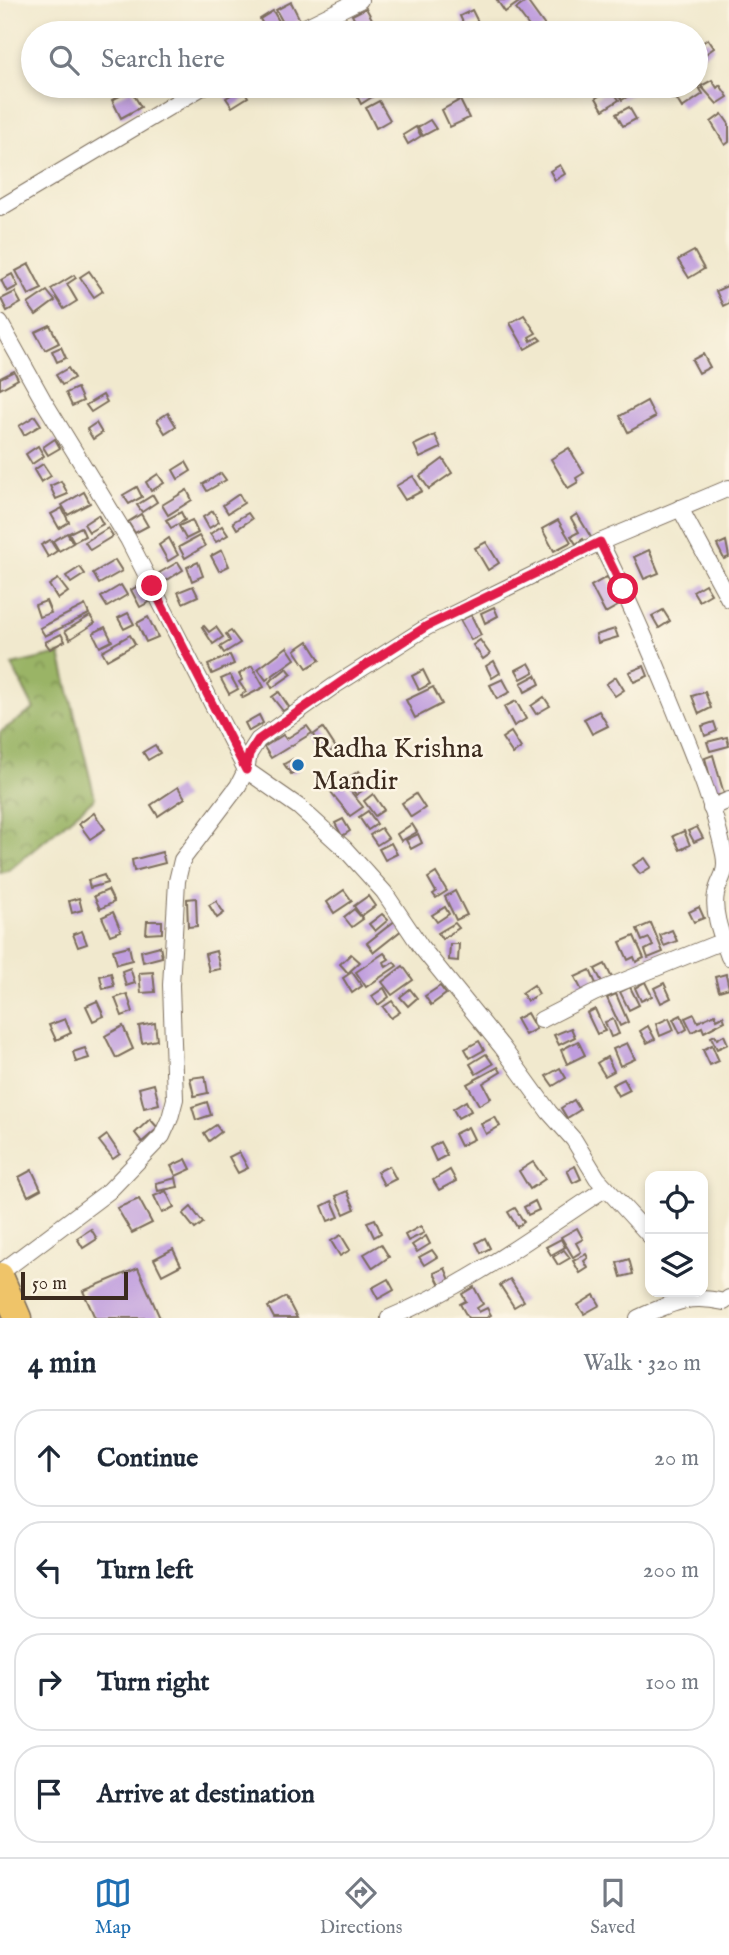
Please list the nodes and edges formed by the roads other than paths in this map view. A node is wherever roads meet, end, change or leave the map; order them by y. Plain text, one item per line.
1 (360, 0) edge
2 (317, 21) edge
3 (184, 98) edge
4 (0, 208) edge
5 (0, 323) edge
6 (729, 488) edge
7 (680, 508) junction
8 (600, 542) junction
9 (729, 600) edge
10 (246, 770) junction
11 (729, 800) edge
12 (711, 808) junction
13 (723, 941) junction
14 (729, 957) edge
15 (541, 1020) dead end
16 (606, 1188) junction
17 (648, 1234) edge
18 (0, 1274) edge
19 (708, 1288) edge
20 (727, 1302) edge
21 (18, 1318) edge
22 (389, 1318) edge
23 (638, 1318) edge

1 - 2 street
3 - 4 street
5 - 10 street
6 - 7 street
7 - 8 street
7 - 9 street
8 - 10 street
8 - 12 street
10 - 16 street
10 - 18 street
11 - 12 street
12 - 13 street
13 - 14 street
13 - 15 street
16 - 17 street
16 - 22 street
18 - 21 main road
19 - 20 street
20 - 23 street

